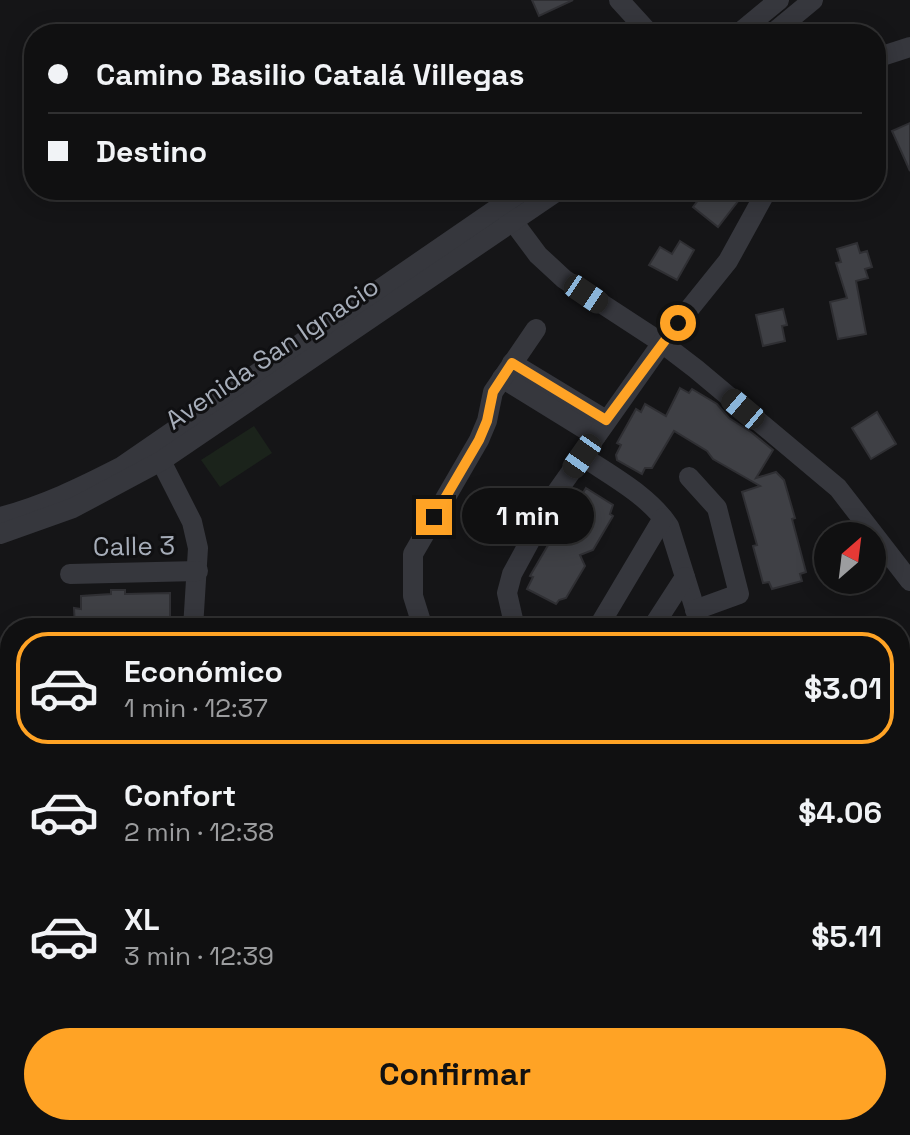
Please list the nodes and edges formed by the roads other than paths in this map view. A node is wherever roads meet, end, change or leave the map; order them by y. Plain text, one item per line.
1 (619, 0) edge
2 (779, 0) edge
3 (813, 0) edge
4 (641, 24) edge
5 (750, 24) edge
6 (784, 24) edge
7 (910, 47) edge
8 (886, 55) edge
9 (517, 200) edge
10 (537, 200) edge
11 (762, 200) edge
12 (507, 214) junction
13 (536, 329) dead end
14 (662, 343) junction
15 (507, 370) junction
16 (601, 428) junction
17 (582, 456) junction
18 (161, 461) junction
19 (689, 477) dead end
20 (0, 517) edge
21 (663, 518) junction
22 (0, 534) edge
23 (198, 571) junction
24 (70, 574) dead end
25 (685, 577) junction
26 (910, 581) edge
27 (194, 618) edge
28 (420, 618) edge
29 (513, 618) edge
30 (604, 618) edge
31 (658, 618) edge
32 (698, 618) edge
33 (700, 618) edge

1 - 4 street
2 - 5 street
3 - 6 street
7 - 8 street
9 - 12 street, Avenida San Ignacio
10 - 12 street, Avenida San Ignacio
11 - 14 street
12 - 14 street
12 - 18 street, Avenida San Ignacio
12 - 20 street, Avenida San Ignacio
13 - 15 street
14 - 16 street
14 - 26 street
15 - 16 street
15 - 28 street
16 - 17 street
17 - 21 street
17 - 29 street
18 - 22 street, Avenida San Ignacio
18 - 23 street
19 - 33 street
21 - 25 street
21 - 30 street
23 - 24 street, Calle 3
23 - 27 street
25 - 31 street
25 - 32 street

